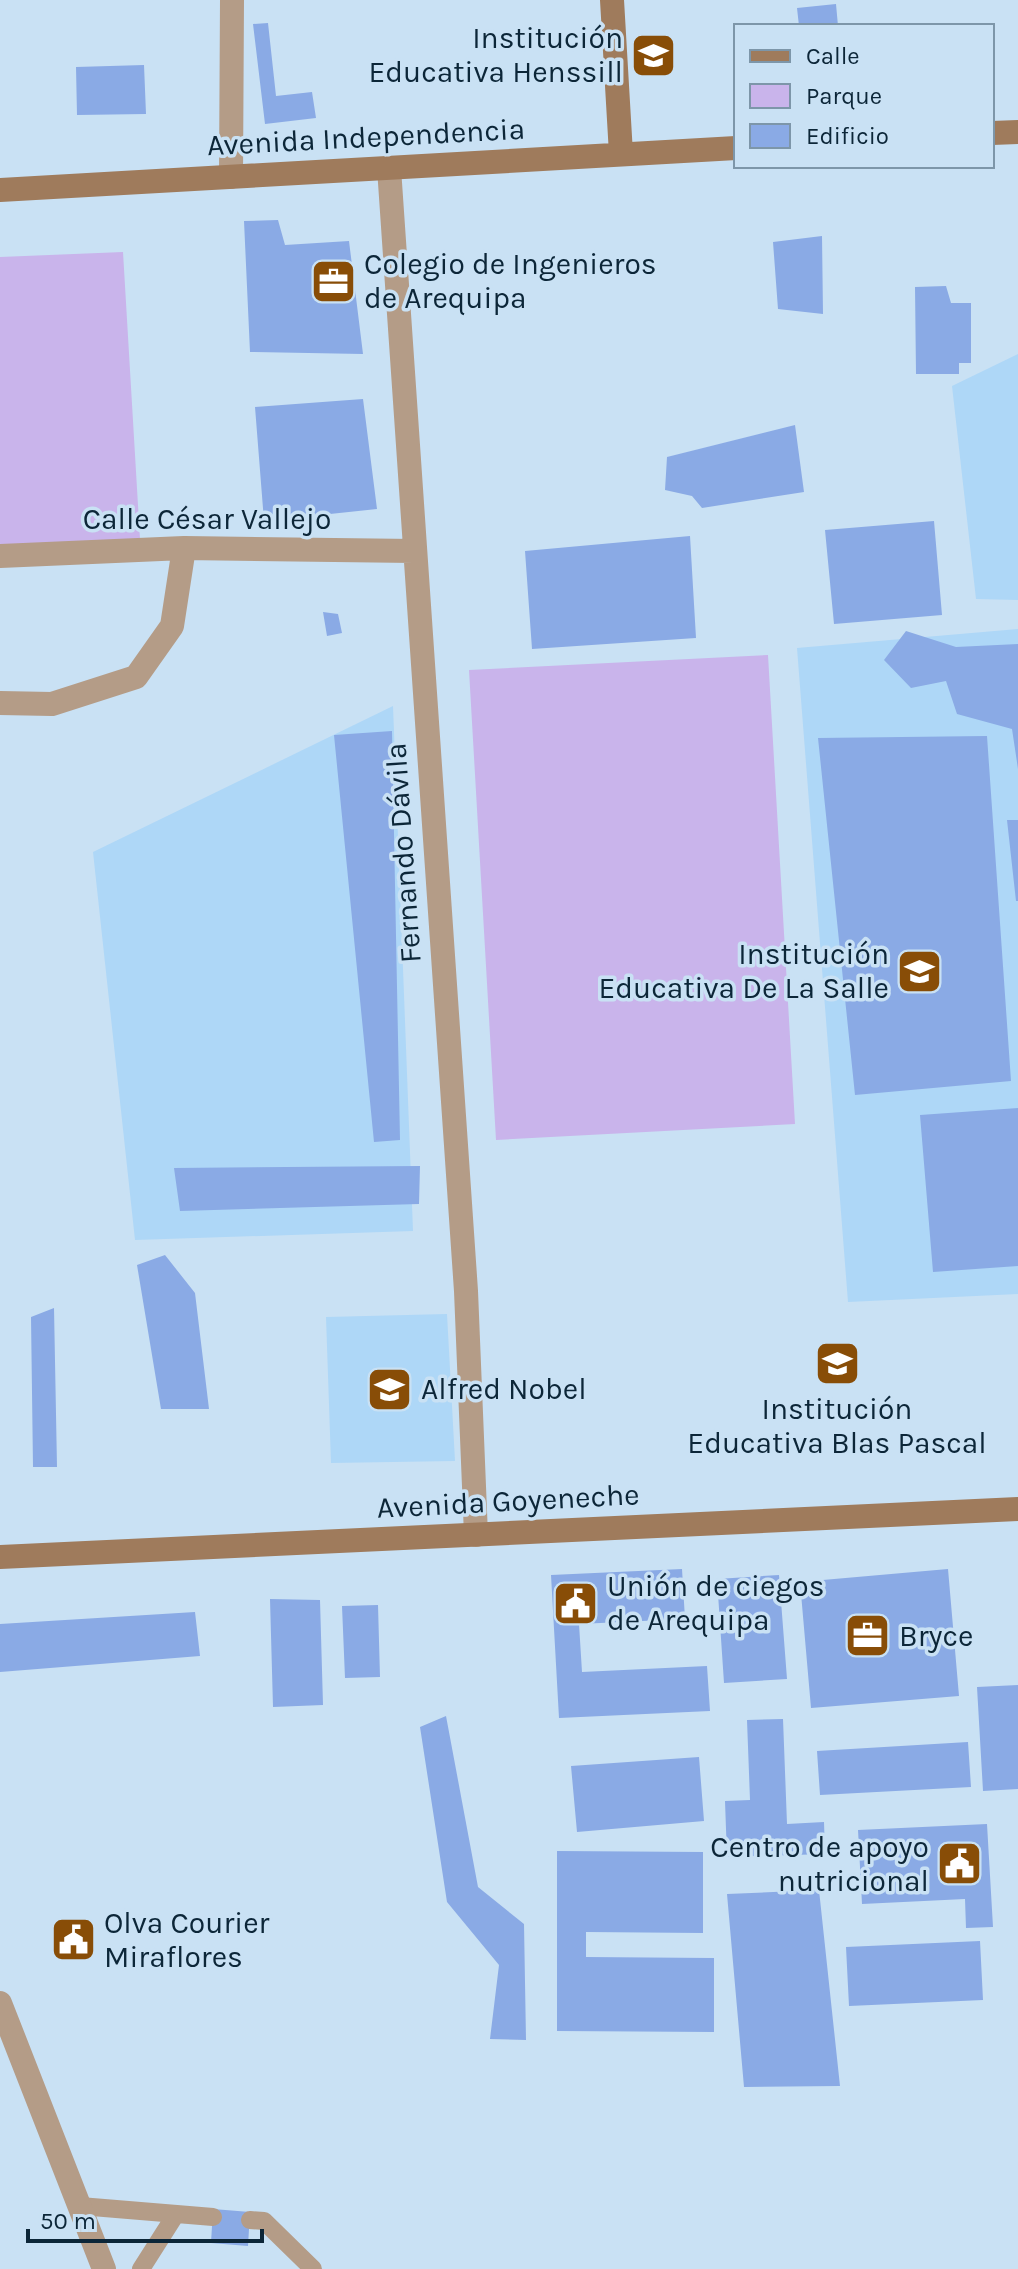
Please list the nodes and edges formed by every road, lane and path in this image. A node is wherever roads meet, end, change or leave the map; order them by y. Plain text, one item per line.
1 (232, 0) edge
2 (612, 0) edge
3 (1018, 132) edge
4 (994, 133) edge
5 (734, 148) edge
6 (621, 154) junction
7 (389, 168) junction
8 (231, 177) junction
9 (0, 190) edge
10 (184, 548) junction
11 (414, 551) junction
12 (0, 556) edge
13 (0, 703) edge
14 (1018, 1509) edge
15 (476, 1535) junction
16 (0, 1557) edge
17 (0, 2003) edge
18 (80, 2206) junction
19 (176, 2214) junction
20 (213, 2217) dead end
21 (250, 2220) dead end
22 (104, 2269) edge
23 (141, 2269) edge
24 (313, 2269) edge

1 - 8 street
2 - 6 main road
3 - 4 main road
5 - 6 main road, Avenida Independencia
6 - 7 main road, Avenida Independencia
7 - 8 main road, Avenida Independencia
7 - 11 street, Fernando Dávila
8 - 9 main road, Avenida Independencia
10 - 11 street, Calle César Vallejo
10 - 12 street, Calle César Vallejo
10 - 13 street
11 - 15 street, Fernando Dávila
14 - 15 main road, Avenida Goyeneche
15 - 16 main road, Avenida Goyeneche
17 - 18 street
18 - 19 lane
18 - 22 street
19 - 20 lane
19 - 23 lane
21 - 24 lane

